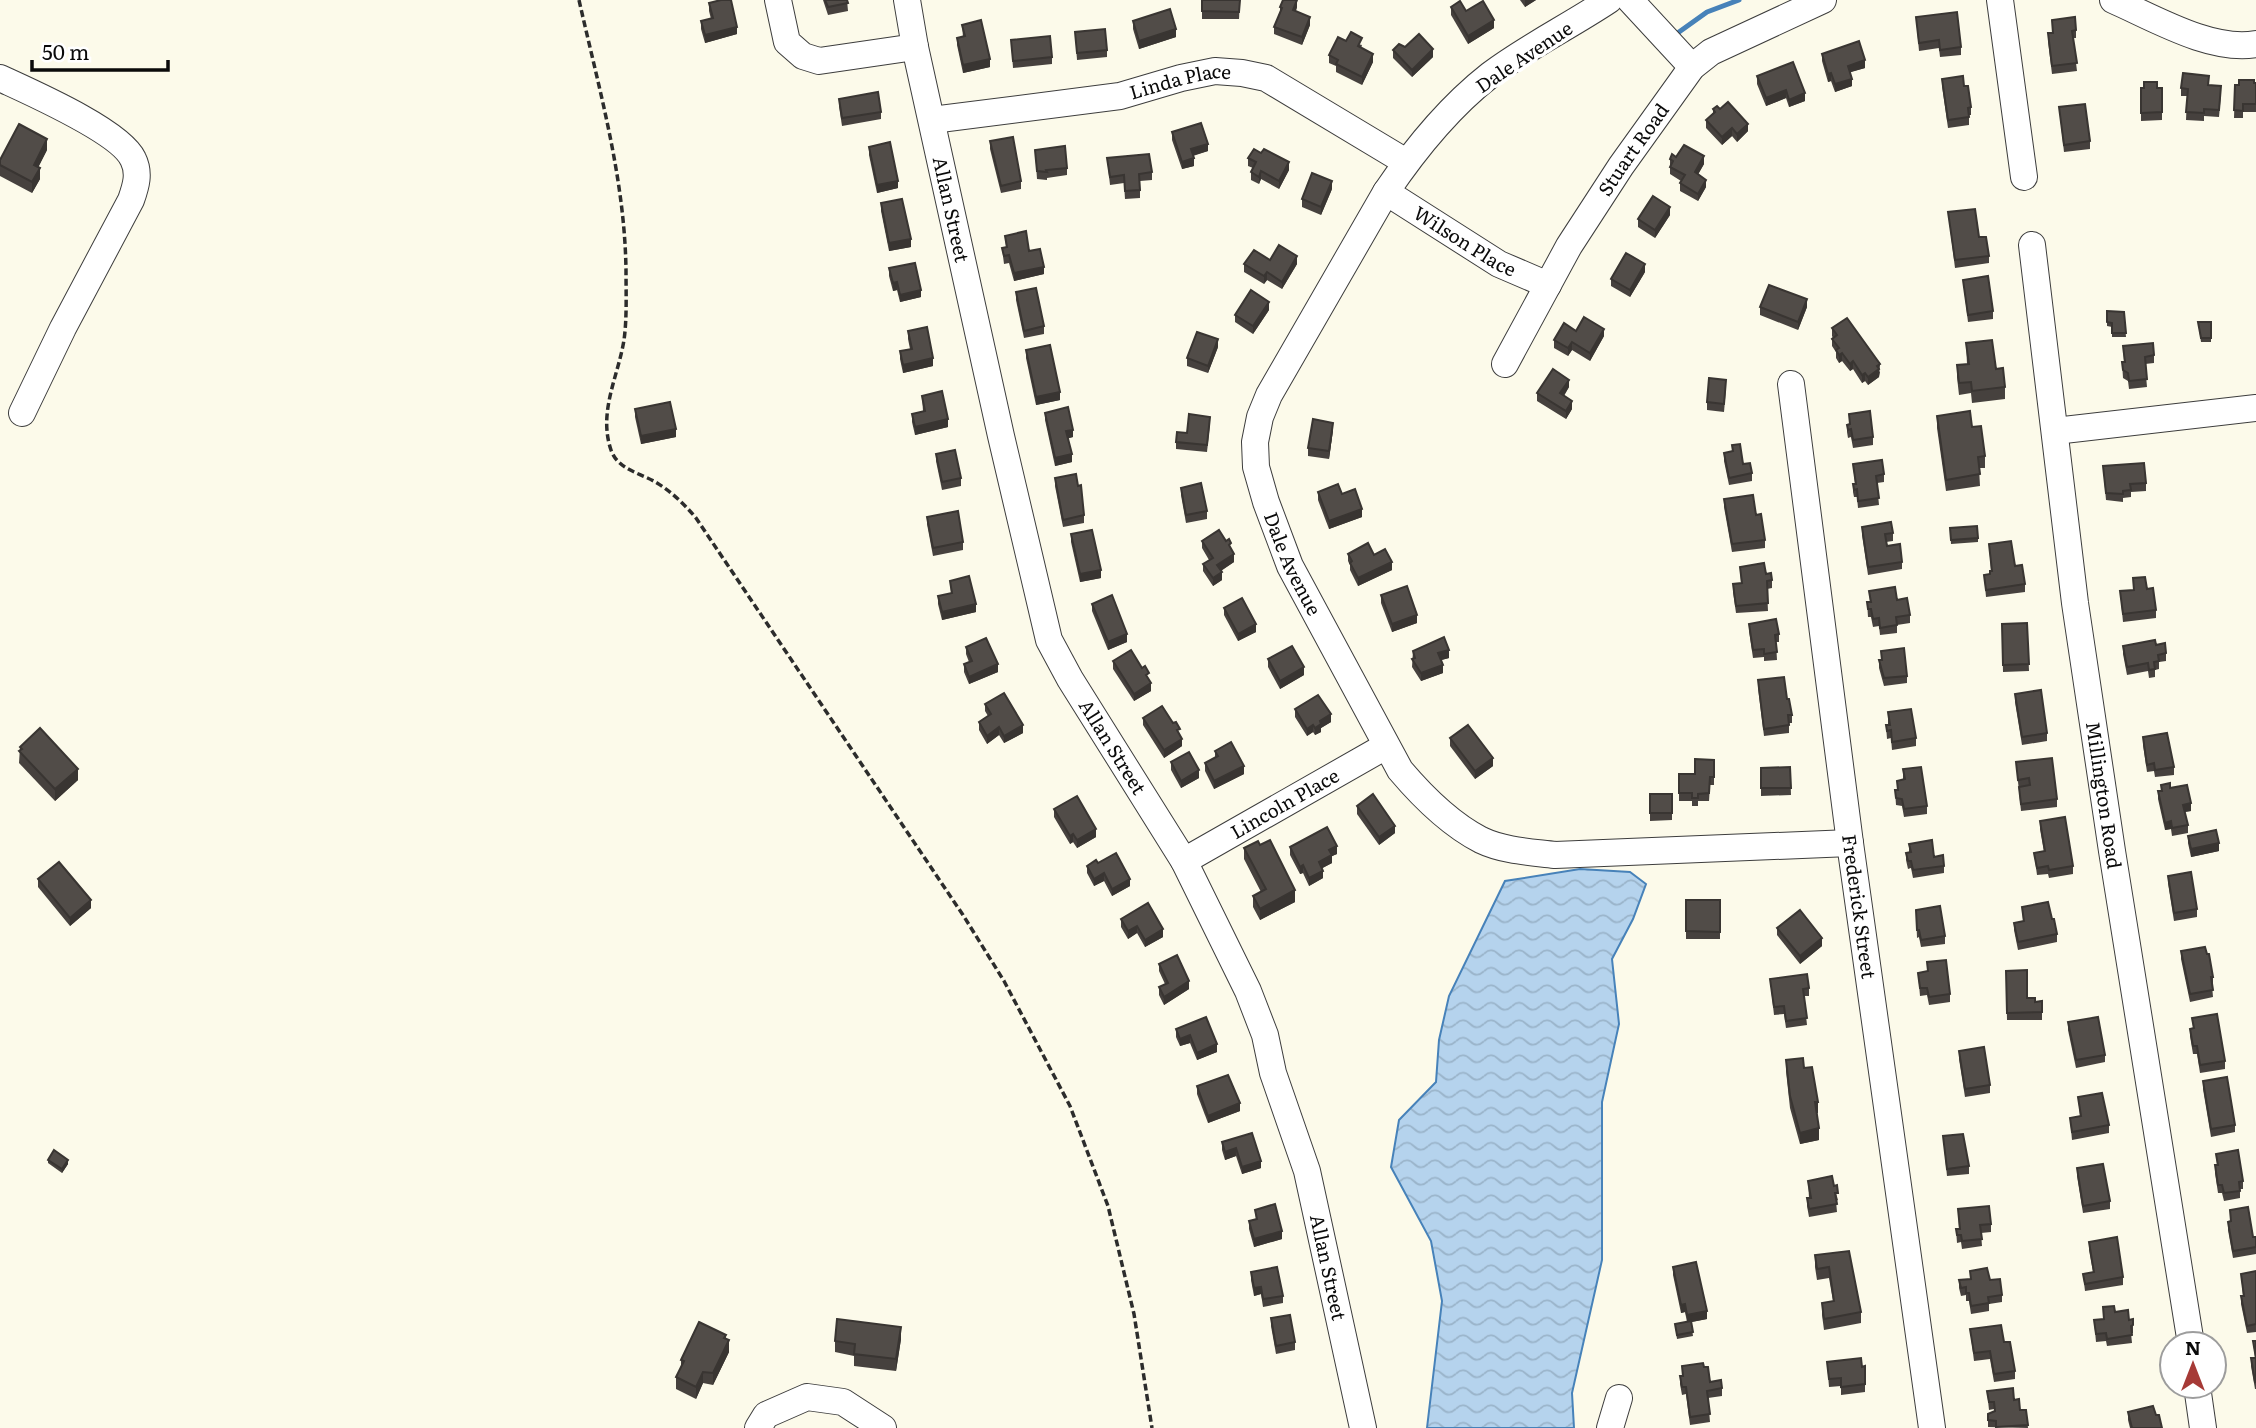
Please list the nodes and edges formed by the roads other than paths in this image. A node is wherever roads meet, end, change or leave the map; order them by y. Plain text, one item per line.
1 (778, 0) edge
2 (907, 0) edge
3 (1609, 0) edge
4 (1630, 0) edge
5 (1823, 0) edge
6 (2000, 0) edge
7 (2113, 0) edge
8 (2256, 44) edge
9 (915, 47) junction
10 (1692, 67) junction
11 (0, 78) edge
12 (932, 120) junction
13 (1406, 162) junction
14 (2024, 177) dead end
15 (1386, 192) junction
16 (2032, 245) dead end
17 (1548, 285) junction
18 (1505, 364) dead end
19 (1791, 384) dead end
20 (2256, 408) edge
21 (22, 413) dead end
22 (2055, 431) junction
23 (1386, 747) junction
24 (1850, 843) junction
25 (1184, 861) junction
26 (2189, 1330) edge
27 (1619, 1398) dead end
28 (2199, 1400) edge
29 (758, 1428) edge
30 (883, 1428) edge
31 (1363, 1428) edge
32 (1610, 1428) edge
33 (1932, 1428) edge
34 (2203, 1428) edge

1 - 9 street
2 - 9 street, Allan Street
3 - 13 street, Dale Avenue
4 - 10 street
5 - 10 street, Stuart Road
6 - 14 street
7 - 8 street
9 - 12 street, Allan Street
10 - 17 street, Stuart Road
11 - 21 street
12 - 13 street, Linda Place
12 - 25 street, Allan Street
13 - 15 street, Dale Avenue
15 - 17 street, Wilson Place
15 - 23 street, Dale Avenue
16 - 22 street, Millington Road
17 - 18 street, Stuart Road
19 - 24 street, Frederick Street
20 - 22 street
22 - 26 street, Millington Road
23 - 24 street, Dale Avenue
23 - 25 street, Lincoln Place
24 - 33 street, Frederick Street
25 - 31 street, Allan Street
27 - 32 street
28 - 34 street
29 - 30 street

